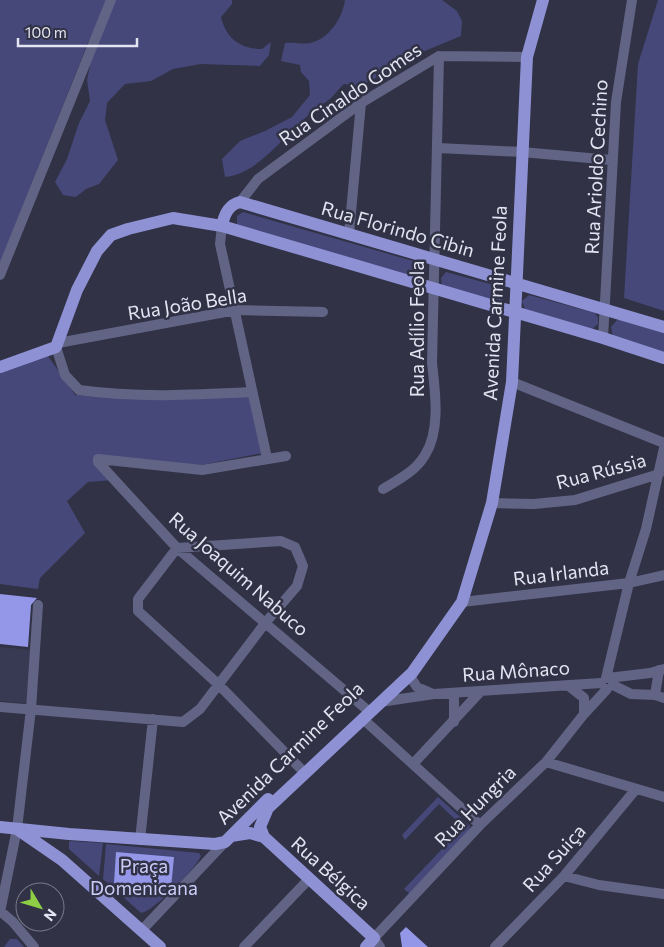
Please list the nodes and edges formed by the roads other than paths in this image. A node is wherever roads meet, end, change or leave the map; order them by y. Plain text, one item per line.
1 (111, 0) edge
2 (543, 0) edge
3 (632, 0) edge
4 (439, 56) junction
5 (526, 57) junction
6 (361, 103) junction
7 (438, 148) junction
8 (522, 152) junction
9 (611, 160) junction
10 (240, 202) junction
11 (222, 226) junction
12 (349, 234) junction
13 (434, 259) junction
14 (0, 275) edge
15 (516, 282) junction
16 (433, 289) junction
17 (606, 309) junction
18 (236, 310) junction
19 (323, 312) dead end
20 (514, 313) junction
21 (664, 327) edge
22 (603, 338) junction
23 (57, 345) junction
24 (664, 358) edge
25 (0, 367) edge
26 (512, 382) junction
27 (252, 392) junction
28 (664, 443) edge
29 (664, 448) edge
30 (286, 456) dead end
31 (267, 458) junction
32 (659, 474) junction
33 (383, 489) dead end
34 (492, 503) junction
35 (177, 548) junction
36 (664, 575) edge
37 (629, 583) junction
38 (462, 602) junction
39 (38, 606) dead end
40 (266, 622) junction
41 (425, 653) junction
42 (662, 670) edge
43 (409, 675) junction
44 (607, 682) junction
45 (218, 684) junction
46 (569, 686) junction
47 (481, 691) junction
48 (454, 693) junction
49 (434, 694) junction
50 (660, 697) edge
51 (380, 702) junction
52 (0, 707) edge
53 (30, 709) junction
54 (364, 713) junction
55 (584, 714) junction
56 (153, 720) junction
57 (454, 722) junction
58 (546, 762) junction
59 (413, 764) junction
60 (300, 768) junction
61 (636, 789) junction
62 (664, 797) edge
63 (268, 808) joint
64 (480, 826) junction
65 (0, 827) edge
66 (17, 829) junction
67 (69, 834) junction
68 (264, 837) junction
69 (228, 839) junction
70 (140, 840) junction
71 (62, 860) junction
72 (564, 876) junction
73 (309, 879) junction
74 (664, 894) edge
75 (0, 912) edge
76 (142, 930) junction
77 (373, 944) edge
78 (34, 947) edge
79 (160, 947) edge
80 (244, 947) edge
81 (495, 947) edge

1 - 14 street
2 - 5 main road, Avenida Carmine Feola
3 - 9 street, Rua Arioldo Cechino
4 - 5 street, Rua Cinaldo Gomes
4 - 6 street, Rua Cinaldo Gomes
4 - 7 street, Rua Adílio Feola
5 - 8 main road, Avenida Carmine Feola
6 - 10 street, Rua Cinaldo Gomes
6 - 12 street
7 - 8 street
7 - 13 street, Rua Adílio Feola
8 - 9 street
8 - 15 main road, Avenida Carmine Feola
9 - 17 street, Rua Arioldo Cechino
10 - 11 main road
10 - 12 main road, Rua Florindo Cibin
11 - 16 main road
11 - 18 street
11 - 23 main road
12 - 13 main road, Rua Florindo Cibin
13 - 15 main road, Rua Florindo Cibin
13 - 16 street, Rua Adílio Feola
15 - 17 main road, Rua Florindo Cibin
15 - 20 main road, Avenida Carmine Feola
16 - 20 main road
16 - 33 street, Rua Adílio Feola
17 - 21 main road, Rua Florindo Cibin
17 - 22 street, Rua Arioldo Cechino
18 - 19 street, Rua João Bella
18 - 23 street, Rua João Bella
18 - 27 street
20 - 22 main road
20 - 26 main road, Avenida Carmine Feola
22 - 24 main road
23 - 25 main road
23 - 27 street
26 - 28 street
26 - 34 main road, Avenida Carmine Feola
27 - 31 street
29 - 32 street, Rua Hungria
30 - 31 street
31 - 35 street, Rua Joaquim Nabuco
32 - 34 street, Rua Rússia
32 - 37 street, Rua Hungria
34 - 38 main road, Avenida Carmine Feola
35 - 40 street, Rua Joaquim Nabuco
35 - 40 street
35 - 45 street
36 - 37 street, Rua Irlanda
37 - 38 street, Rua Irlanda
37 - 44 street, Rua Hungria
38 - 41 main road, Avenida Carmine Feola
39 - 53 street
40 - 45 street
40 - 54 street, Rua Joaquim Nabuco
41 - 43 main road, Avenida Carmine Feola
41 - 54 main road, Avenida Carmine Feola
42 - 44 street, Rua Mônaco
42 - 50 street
43 - 49 street
43 - 51 main road, Avenida Carmine Feola
44 - 46 street, Rua Mônaco
44 - 50 street, Rua Mônaco
44 - 55 street, Rua Hungria
45 - 56 street
45 - 60 street
46 - 47 street, Rua Mônaco
46 - 55 street
47 - 48 street, Rua Mônaco
47 - 57 street
48 - 49 street, Rua Mônaco
48 - 57 street
49 - 51 street, Rua Mônaco
51 - 54 main road, Avenida Carmine Feola
52 - 53 street
53 - 56 street
53 - 66 street
54 - 59 street, Rua Joaquim Nabuco
54 - 60 main road, Avenida Carmine Feola
54 - 63 main road, Avenida Carmine Feola
55 - 58 street, Rua Hungria
56 - 70 street
57 - 59 street
58 - 61 street
58 - 64 street, Rua Hungria
59 - 64 street, Rua Joaquim Nabuco
60 - 69 main road, Avenida Carmine Feola
61 - 62 street
61 - 72 street, Rua Suiça
63 - 68 main road, Rua Bélgica
64 - 77 street, Rua Hungria
65 - 66 main road, Avenida Carmine Feola
66 - 67 main road, Avenida Carmine Feola
66 - 71 main road
66 - 75 street
67 - 70 main road, Avenida Carmine Feola
67 - 71 main road
68 - 69 main road, Rua Bélgica
68 - 73 main road, Rua Bélgica
69 - 70 main road, Avenida Carmine Feola
69 - 76 street
71 - 76 main road
72 - 74 street
72 - 81 street, Rua Suiça
73 - 77 main road, Rua Bélgica
73 - 80 street
75 - 78 street
76 - 79 main road

